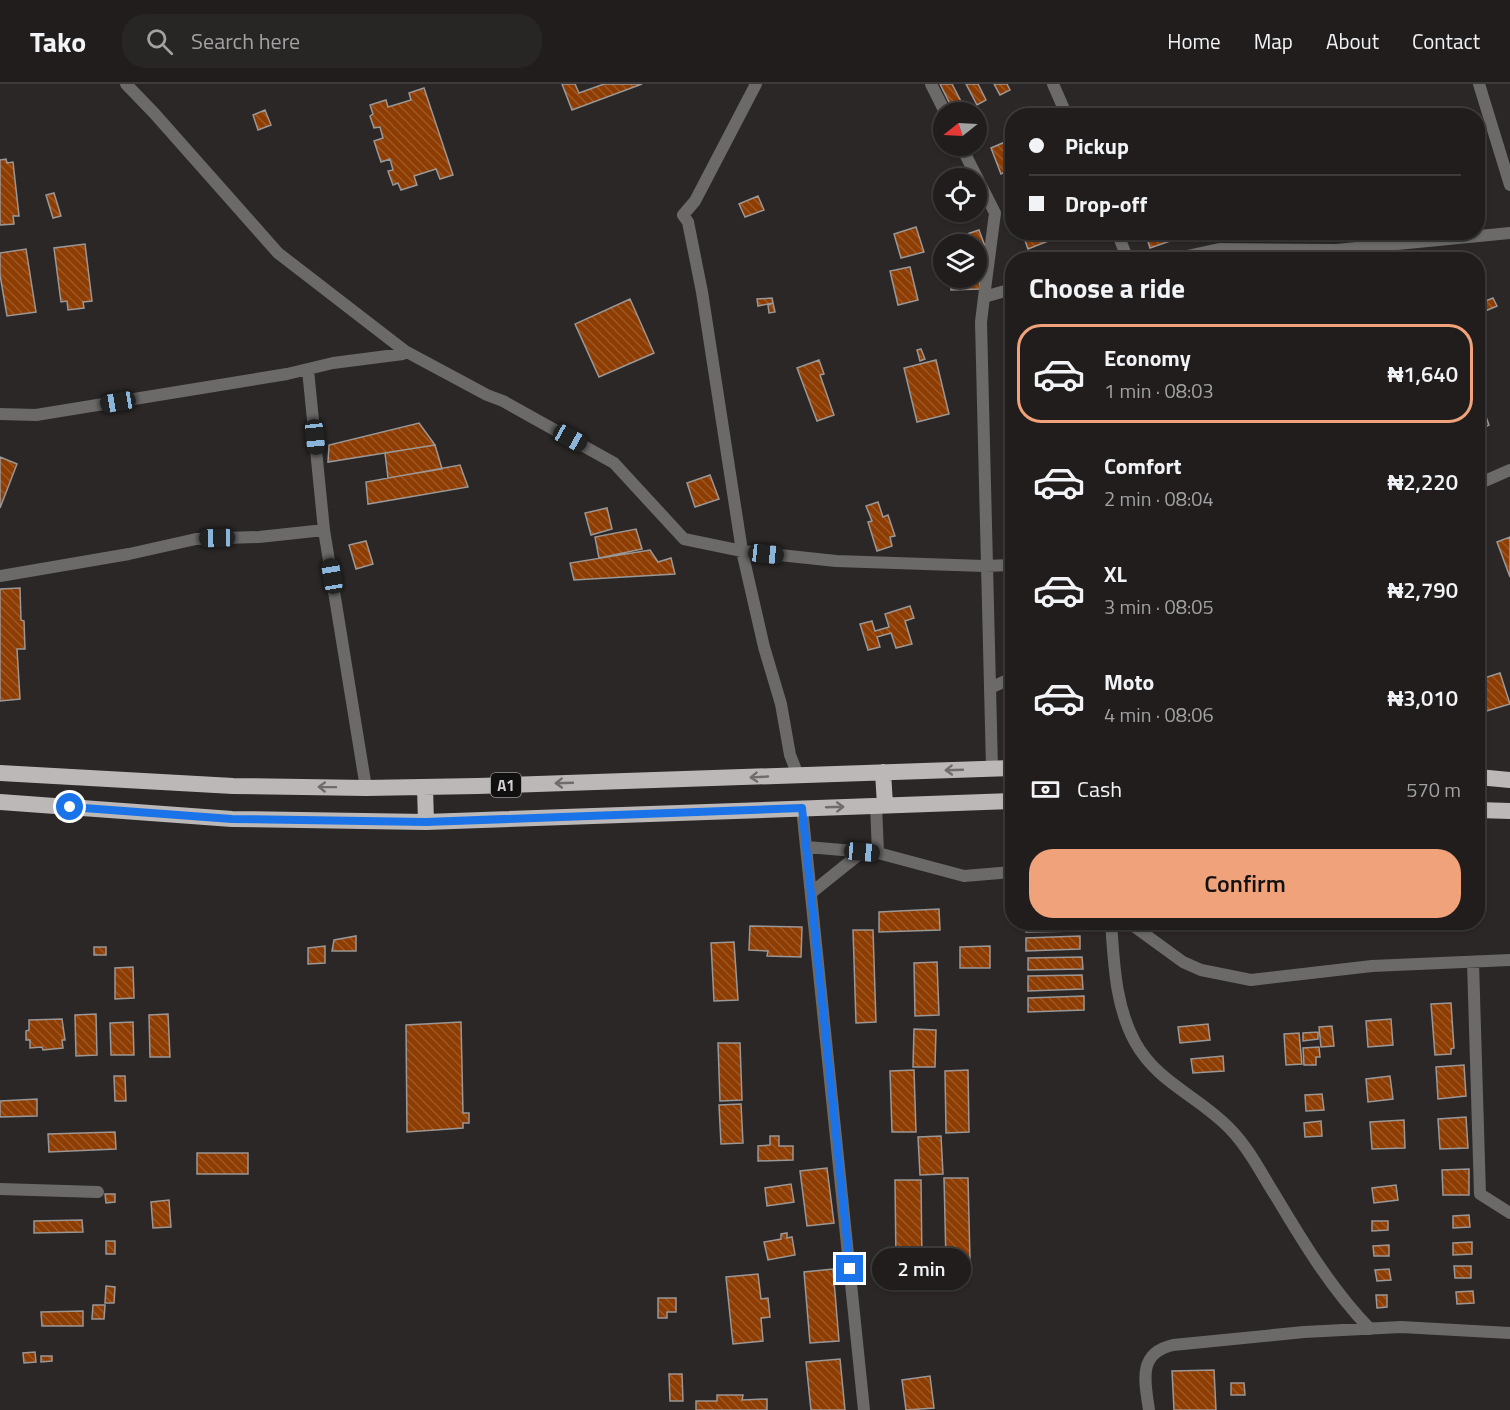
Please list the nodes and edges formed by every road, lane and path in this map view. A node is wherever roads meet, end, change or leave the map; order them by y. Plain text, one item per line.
1 (126, 84) edge
2 (756, 84) edge
3 (931, 84) edge
4 (1053, 84) edge
5 (1479, 84) edge
6 (940, 102) edge
7 (1064, 108) edge
8 (967, 156) edge
9 (1510, 185) edge
10 (1510, 233) edge
11 (1485, 235) edge
12 (1438, 240) edge
13 (1205, 252) edge
14 (1005, 291) edge
15 (984, 297) junction
16 (405, 351) junction
17 (308, 370) junction
18 (0, 414) edge
19 (1510, 470) edge
20 (1485, 481) edge
21 (324, 530) junction
22 (742, 551) junction
23 (1005, 565) edge
24 (988, 566) junction
25 (0, 576) edge
26 (1005, 681) edge
27 (990, 688) junction
28 (992, 768) junction
29 (1005, 768) edge
30 (883, 772) junction
31 (0, 773) edge
32 (798, 775) junction
33 (1485, 778) edge
34 (1510, 780) edge
35 (425, 787) junction
36 (366, 788) junction
37 (1005, 801) edge
38 (0, 802) edge
39 (880, 805) junction
40 (802, 808) junction
41 (1485, 810) edge
42 (1510, 811) edge
43 (426, 822) junction
44 (807, 847) junction
45 (862, 852) junction
46 (878, 854) junction
47 (1005, 873) edge
48 (811, 893) junction
49 (1111, 930) edge
50 (1139, 930) edge
51 (1510, 960) edge
52 (1473, 962) junction
53 (0, 1189) edge
54 (98, 1192) dead end
55 (1510, 1214) edge
56 (1370, 1329) junction
57 (1510, 1333) edge
58 (864, 1410) edge
59 (1149, 1410) edge

1 - 16 street
2 - 22 street
3 - 6 street
4 - 7 street
5 - 9 street
8 - 15 street
10 - 11 street
12 - 13 street
14 - 15 street
15 - 24 street
16 - 17 street
16 - 22 street
17 - 18 street
17 - 21 street
19 - 20 street
21 - 25 street
21 - 36 street
22 - 24 street
22 - 32 street
23 - 24 street
24 - 27 street
26 - 27 street
27 - 28 street
28 - 29 highway, A1
28 -> 30 highway, A1
30 - 32 highway, A1
30 - 39 highway
36 -> 31 highway, A1
32 -> 35 highway, A1
33 - 34 highway
35 - 36 highway, A1
35 - 43 highway
37 - 39 highway, A1
38 - 43 highway, A1
40 -> 39 highway, A1
39 - 46 street
40 - 43 highway, A1
40 - 44 street
41 - 42 highway
44 - 45 street
44 - 48 street
45 - 46 street
45 - 48 street
46 - 47 street
48 - 58 street
49 - 56 street
50 - 52 street
51 - 52 street
52 - 55 street
53 - 54 street
56 - 57 street
56 - 59 street

